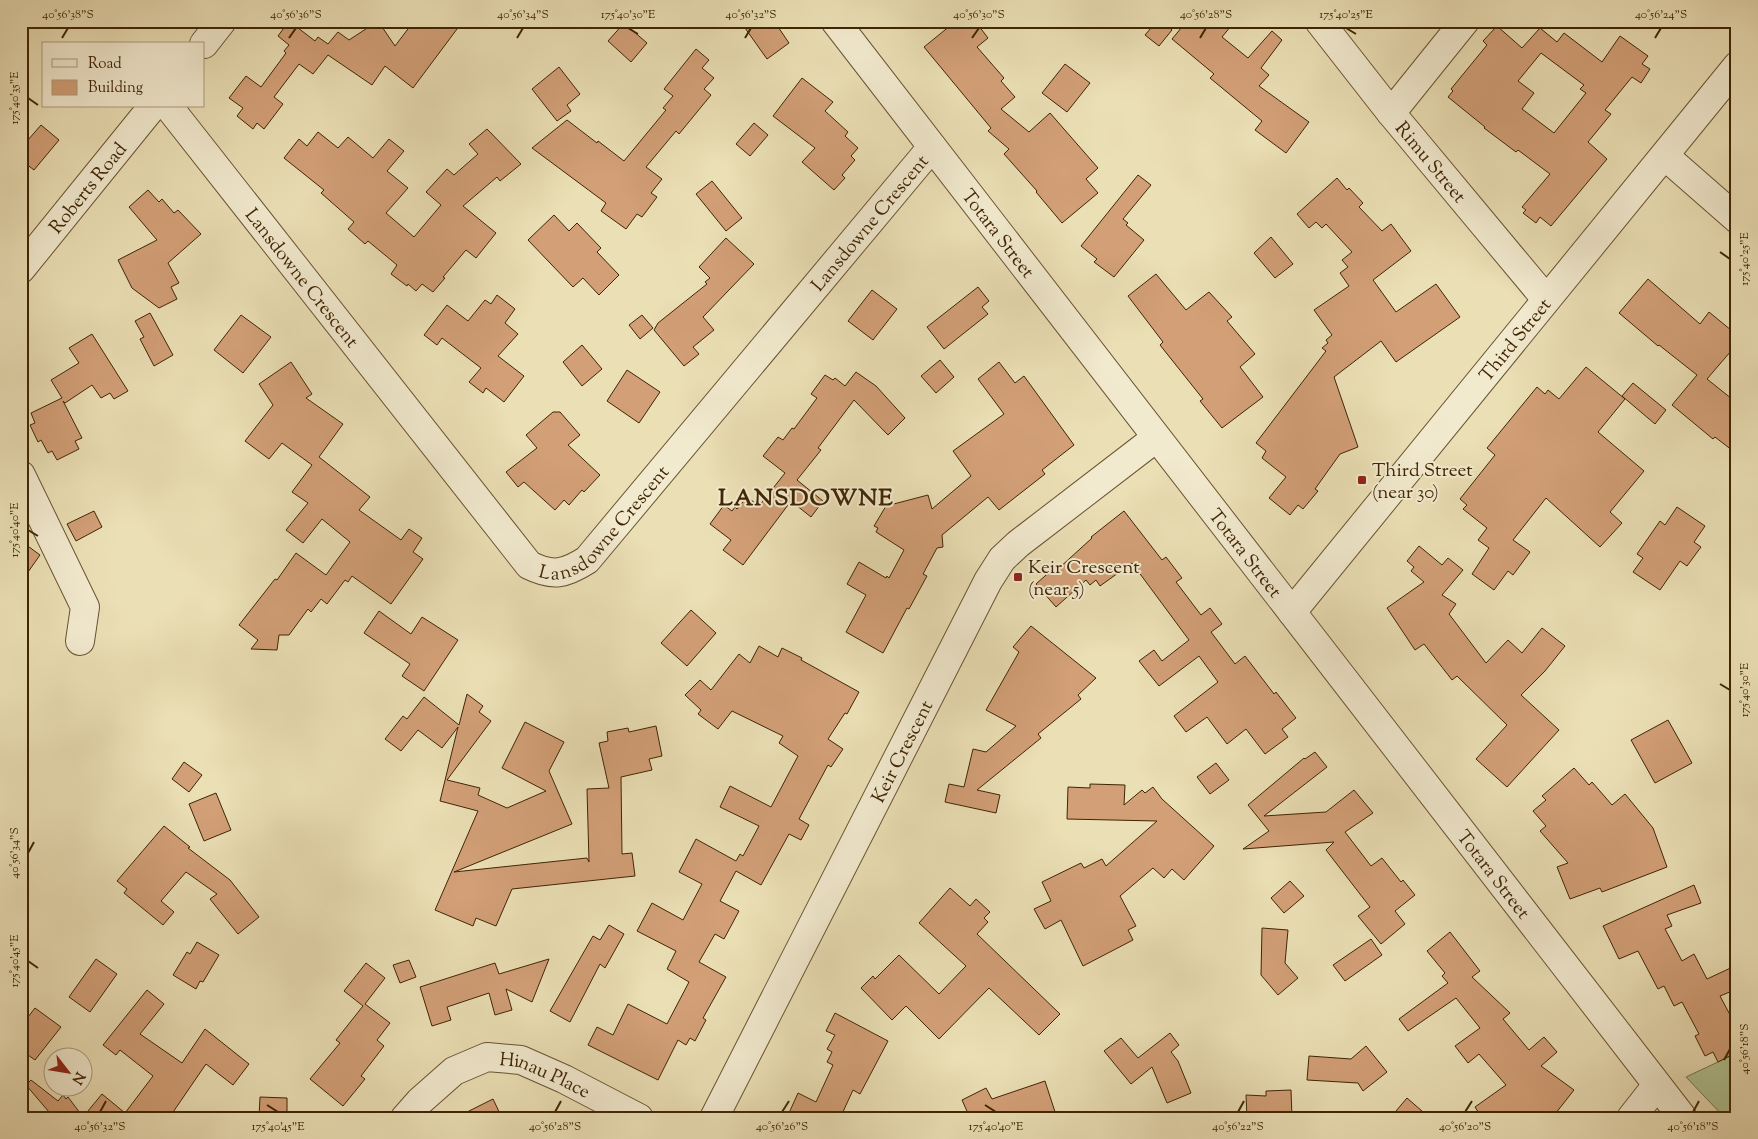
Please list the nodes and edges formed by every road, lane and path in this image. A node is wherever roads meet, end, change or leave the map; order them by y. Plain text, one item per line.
1 (222, 21) edge
2 (835, 21) edge
3 (1319, 21) edge
4 (1465, 21) edge
5 (205, 43) edge
6 (1737, 66) edge
7 (151, 108) edge
8 (170, 108) edge
9 (1391, 113) junction
10 (932, 147) junction
11 (1665, 156) junction
12 (1737, 219) edge
13 (21, 269) edge
14 (1546, 299) junction
15 (1156, 438) junction
16 (21, 475) edge
17 (1292, 612) junction
18 (80, 641) dead end
19 (1657, 1086) junction
20 (1737, 1112) edge
21 (405, 1118) edge
22 (639, 1118) edge
23 (714, 1118) edge
24 (1631, 1118) edge
25 (1684, 1118) edge
26 (1731, 1118) edge

1 - 5 street
2 - 10 street, Totara Street
3 - 9 street, Rimu Street
4 - 9 street
6 - 11 street, Third Street
7 - 13 street, Roberts Road
8 - 10 street, Lansdowne Crescent
9 - 14 street, Rimu Street
10 - 15 street, Totara Street
11 - 12 street
11 - 14 street, Third Street
14 - 17 street, Third Street
15 - 17 street, Totara Street
15 - 23 street, Keir Crescent
16 - 18 street
17 - 19 street, Totara Street
19 - 24 street
19 - 25 street, Totara Street
20 - 26 path
21 - 22 street, Hinau Place

